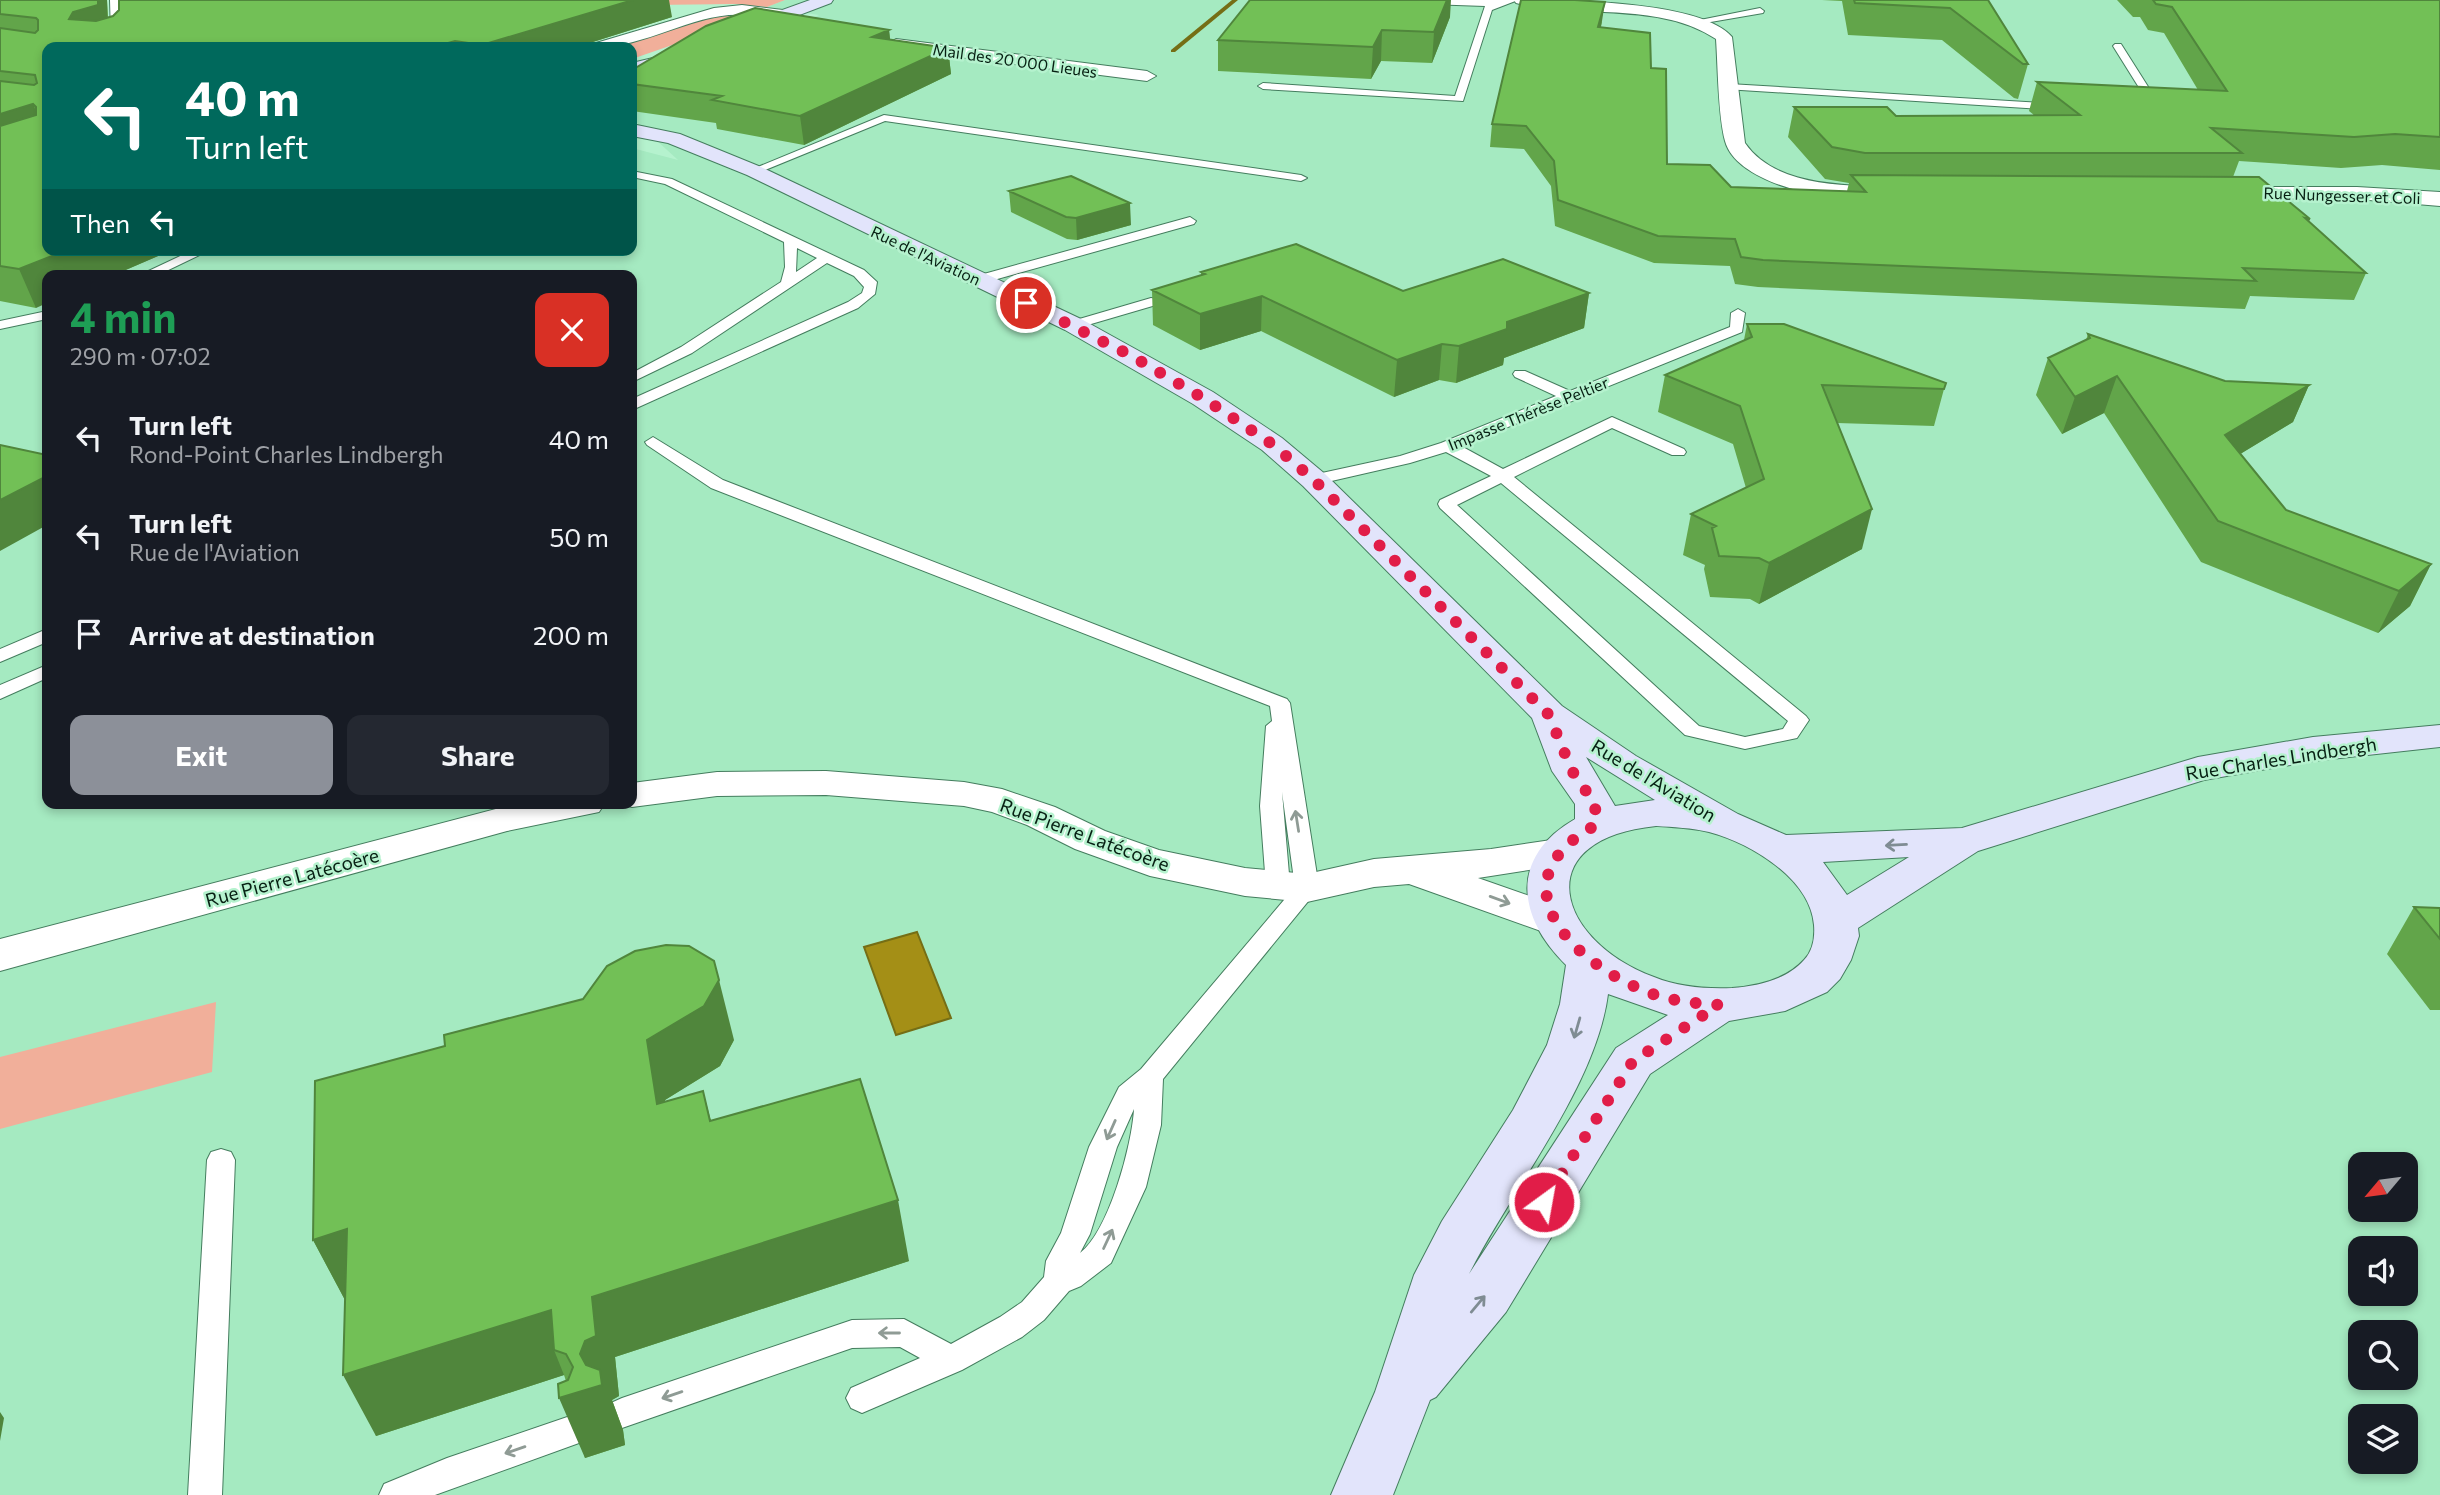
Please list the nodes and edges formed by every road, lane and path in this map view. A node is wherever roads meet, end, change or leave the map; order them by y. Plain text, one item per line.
1 (118, 0) edge
2 (825, 0) edge
3 (1399, 0) edge
4 (1514, 0) edge
5 (1522, 0) edge
6 (1442, 1) edge
7 (1498, 4) junction
8 (1759, 10) dead end
9 (783, 15) junction
10 (1699, 21) junction
11 (758, 25) junction
12 (799, 30) edge
13 (720, 39) edge
14 (105, 42) edge
15 (618, 42) edge
16 (882, 42) edge
17 (2118, 46) dead end
18 (663, 60) edge
19 (637, 69) edge
20 (1147, 76) dead end
21 (1264, 86) dead end
22 (1729, 87) junction
23 (2074, 108) edge
24 (2129, 111) edge
25 (637, 131) edge
26 (754, 171) junction
27 (637, 175) edge
28 (1301, 178) dead end
29 (1913, 193) edge
30 (2205, 193) edge
31 (2440, 199) edge
32 (1189, 221) dead end
33 (790, 240) junction
34 (190, 256) edge
35 (826, 257) junction
36 (158, 270) edge
37 (978, 280) junction
38 (787, 283) junction
39 (1151, 302) dead end
40 (1738, 313) dead end
41 (42, 316) edge
42 (0, 325) edge
43 (1074, 325) junction
44 (1520, 374) dead end
45 (637, 376) edge
46 (1570, 397) junction
47 (637, 403) edge
48 (653, 442) dead end
49 (1447, 446) junction
50 (1678, 452) dead end
51 (1501, 475) junction
52 (1314, 480) junction
53 (42, 637) edge
54 (0, 656) edge
55 (42, 673) edge
56 (0, 693) edge
57 (1280, 703) junction
58 (1549, 715) junction
59 (2440, 736) edge
60 (637, 794) edge
61 (557, 809) edge
62 (1724, 823) junction
63 (1596, 825) junction
64 (1964, 841) junction
65 (1780, 848) junction
66 (1558, 853) junction
67 (1412, 871) junction
68 (1293, 887) junction
69 (1555, 921) junction
70 (1836, 922) junction
71 (0, 955) edge
72 (1589, 961) junction
73 (1719, 1005) junction
74 (1150, 1076) junction
75 (221, 1160) dead end
76 (1058, 1282) junction
77 (951, 1360) junction
78 (1403, 1394) junction
79 (862, 1398) dead end
80 (621, 1413) dead end
81 (579, 1427) edge
82 (205, 1495) edge
83 (396, 1495) edge
84 (1362, 1495) edge

1 - 14 street
2 - 9 street
3 - 6 lane
4 - 7 lane
5 - 10 street
6 - 7 lane
7 - 21 lane
8 - 10 lane
9 - 11 street
9 - 15 street
10 - 22 street
11 - 12 street
11 - 13 street
16 - 20 street, Mail des 20 000 Lieues
17 - 24 lane
18 - 19 street
22 - 23 lane
22 - 29 street
25 - 26 street, Rue de l'Aviation
26 - 28 lane
26 - 37 street, Rue de l'Aviation
27 - 33 lane
30 - 31 street, Rue Nungesser et Coli
32 - 37 lane
33 - 35 lane
33 - 38 lane
34 - 36 lane
35 - 38 lane
35 - 47 lane
37 - 43 street, Rue de l'Aviation
38 - 45 lane
39 - 43 lane
40 - 46 lane, Impasse Thérèse Peltier
41 - 42 lane
43 - 52 street, Rue de l'Aviation
44 - 46 lane
46 - 49 lane, Impasse Thérèse Peltier
48 - 57 lane
49 - 51 lane
49 - 52 lane, Impasse Thérèse Peltier
50 - 51 lane
51 - 51 lane
52 - 58 street, Rue de l'Aviation
53 - 54 lane
55 - 56 lane
68 -> 57 lane
57 - 68 lane
58 - 62 street, Rue de l'Aviation
58 - 63 street, Rue de l'Aviation
59 - 64 street, Rue Charles Lindbergh
60 - 68 street, Rue Pierre Latécoère
61 - 71 street, Rue Pierre Latécoère
62 - 63 street
62 - 65 street
63 - 66 street
64 -> 65 street, Rue Charles Lindbergh
64 - 70 street, Rue Charles Lindbergh
65 - 70 street
66 - 67 street, Rue Pierre Latécoère
66 - 69 street
67 - 68 street, Rue Pierre Latécoère
67 -> 69 street, Rue Pierre Latécoère
68 - 74 lane
69 - 72 street
70 - 73 street
72 - 73 street
72 -> 78 street
78 -> 73 street
74 -> 76 lane
76 -> 74 lane
75 - 82 lane
76 - 77 lane
77 - 79 lane
77 -> 80 lane
78 - 84 street
81 -> 83 lane

